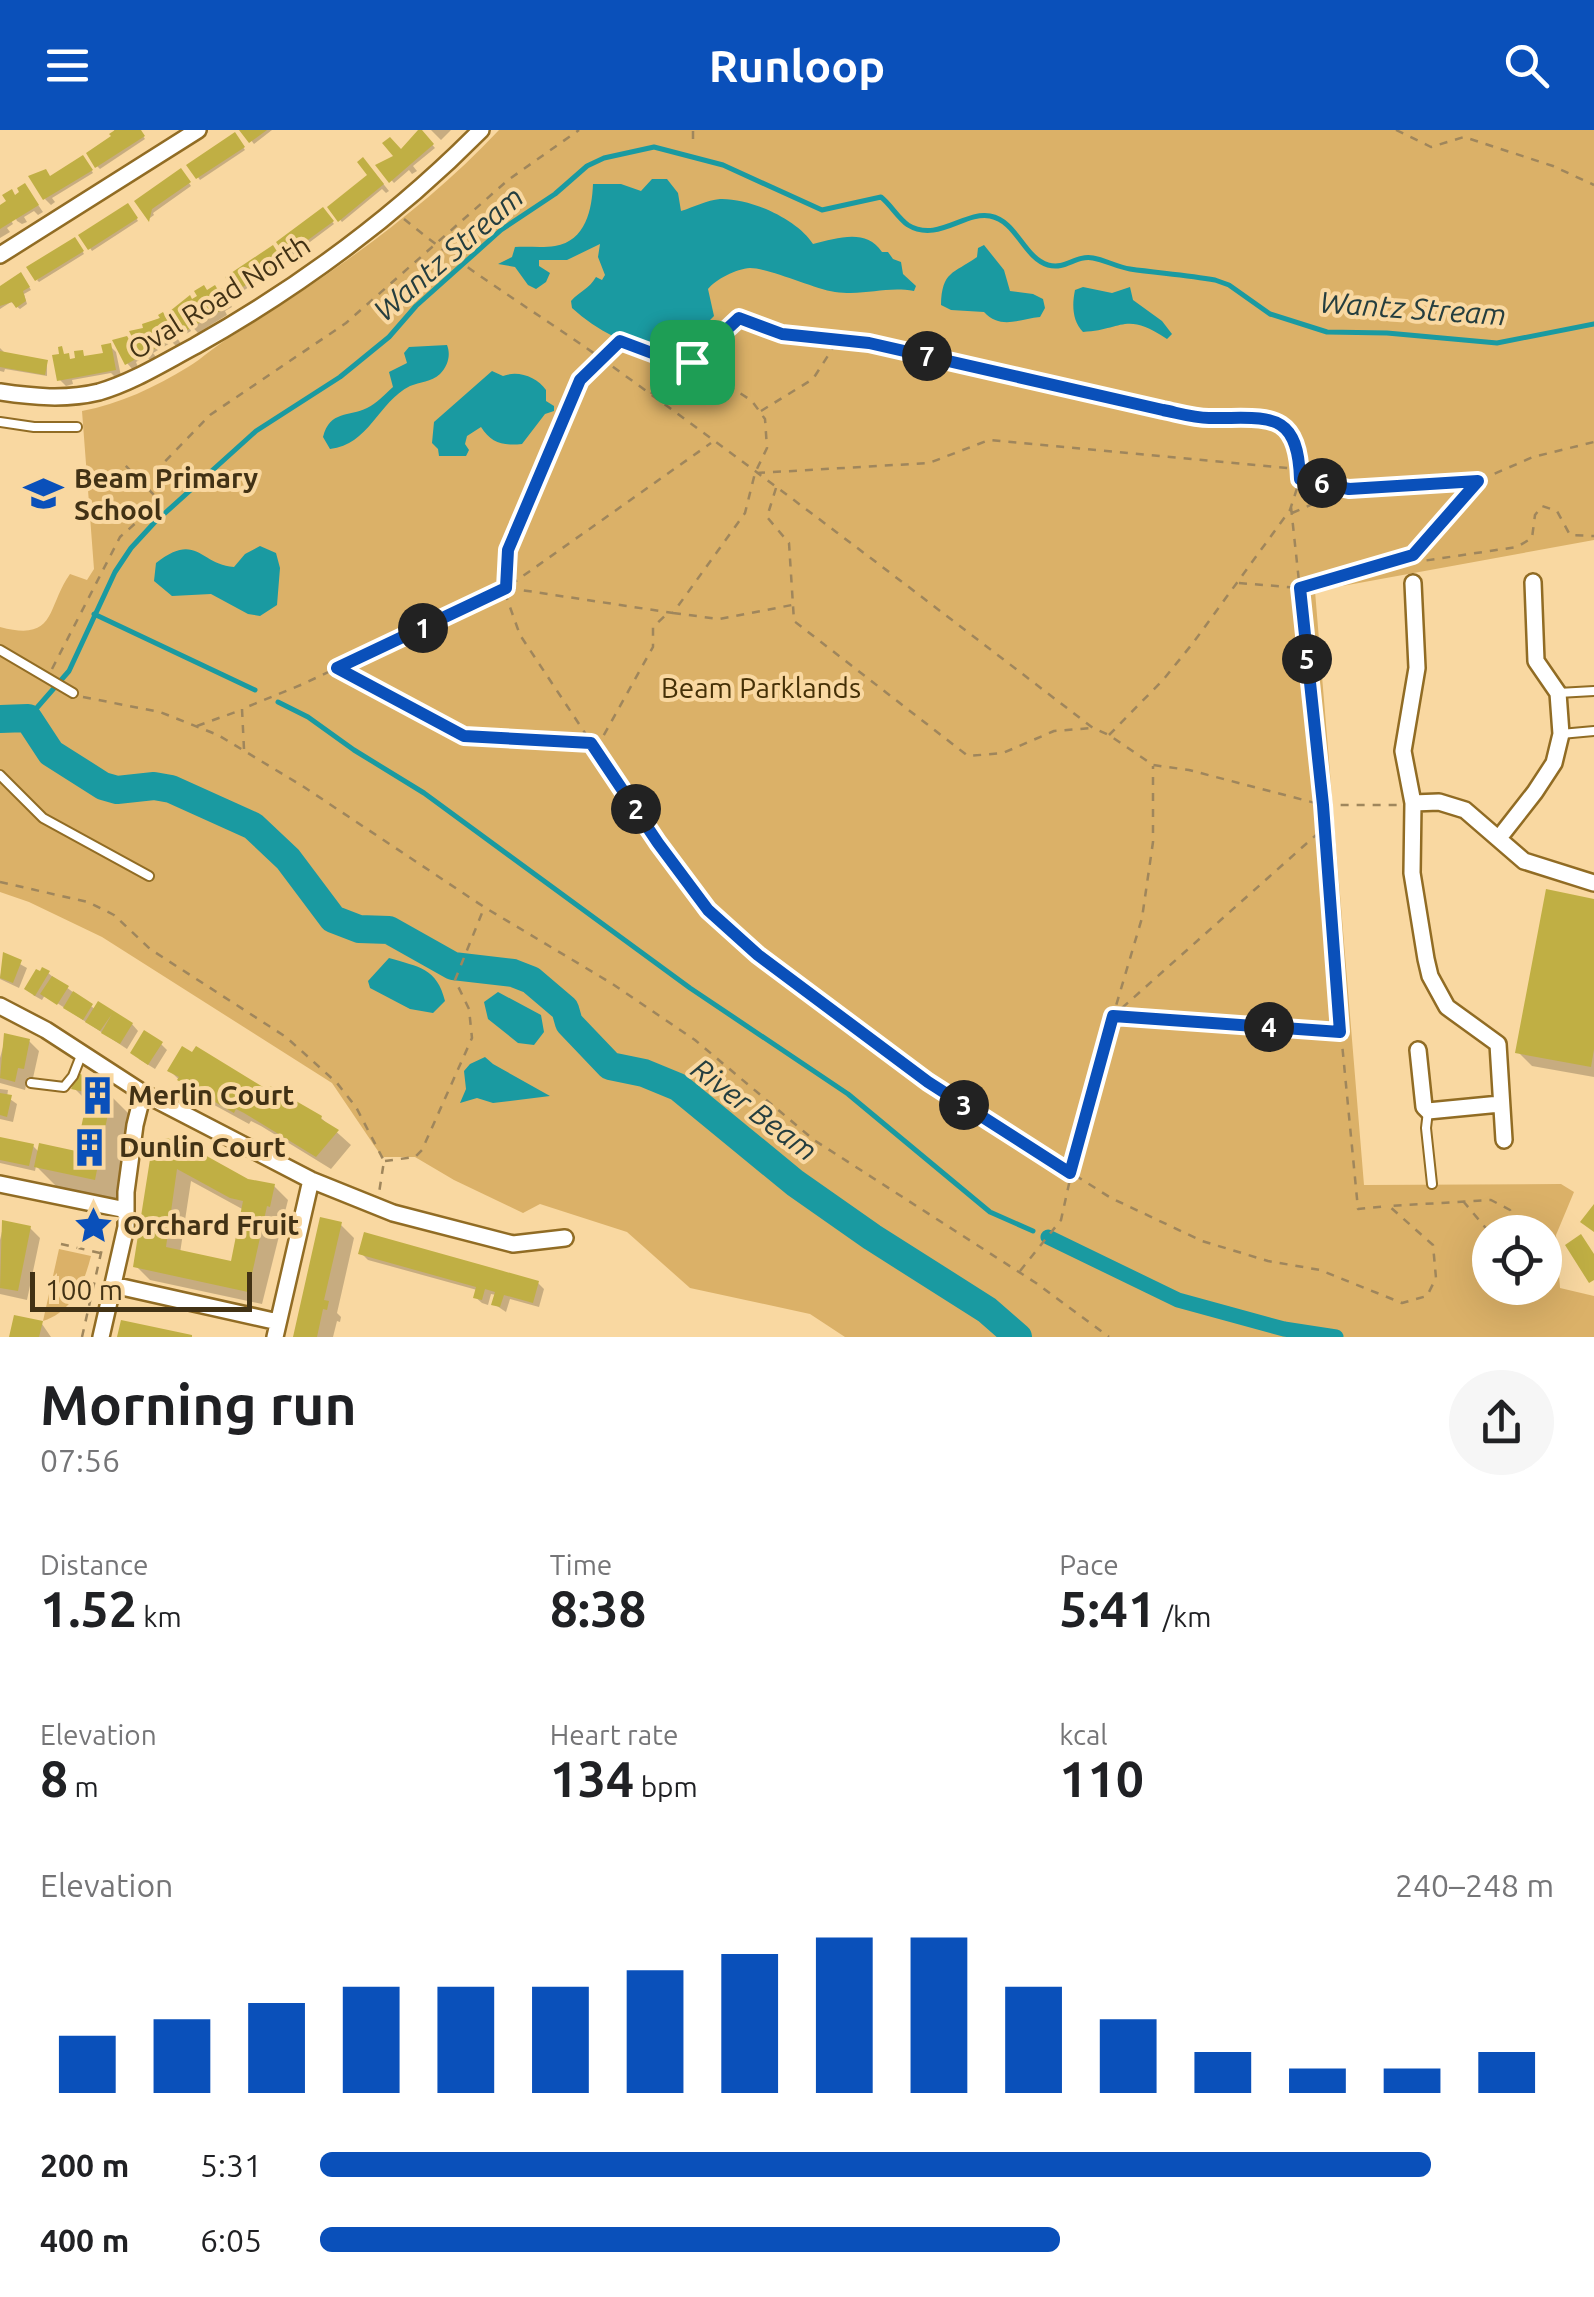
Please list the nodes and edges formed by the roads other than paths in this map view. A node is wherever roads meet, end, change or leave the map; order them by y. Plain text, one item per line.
1 (198, 130) edge
2 (481, 130) edge
3 (0, 255) edge
4 (0, 392) edge
5 (0, 422) edge
6 (78, 426) dead end
7 (1533, 582) dead end
8 (1413, 583) dead end
9 (0, 650) edge
10 (1594, 691) edge
11 (73, 693) road end
12 (1558, 693) junction
13 (1594, 731) edge
14 (1561, 734) junction
15 (0, 774) edge
16 (1413, 803) junction
17 (1499, 838) junction
18 (150, 876) dead end
19 (1594, 883) edge
20 (0, 1006) edge
21 (1418, 1050) dead end
22 (82, 1052) junction
23 (31, 1083) dead end
24 (143, 1093) junction
25 (1500, 1104) junction
26 (1428, 1111) junction
27 (1504, 1140) dead end
28 (312, 1180) junction
29 (0, 1184) edge
30 (1432, 1184) dead end
31 (119, 1209) junction
32 (565, 1238) dead end
33 (113, 1284) junction
34 (276, 1330) edge
35 (102, 1337) edge

1 - 3 street
2 - 4 street, Oval Road North
5 - 6 lane
7 - 12 street
8 - 16 street
9 - 11 lane
10 - 12 lane
12 - 14 street
13 - 14 lane
14 - 17 street
15 - 18 lane
16 - 17 street
16 - 25 street
17 - 19 street
20 - 22 street
21 - 26 street
22 - 23 lane
22 - 24 street
24 - 28 street
24 - 31 street
25 - 26 street
25 - 27 street
26 - 30 lane
28 - 32 street
28 - 34 street
29 - 31 street
31 - 33 street
33 - 34 street
33 - 35 street

